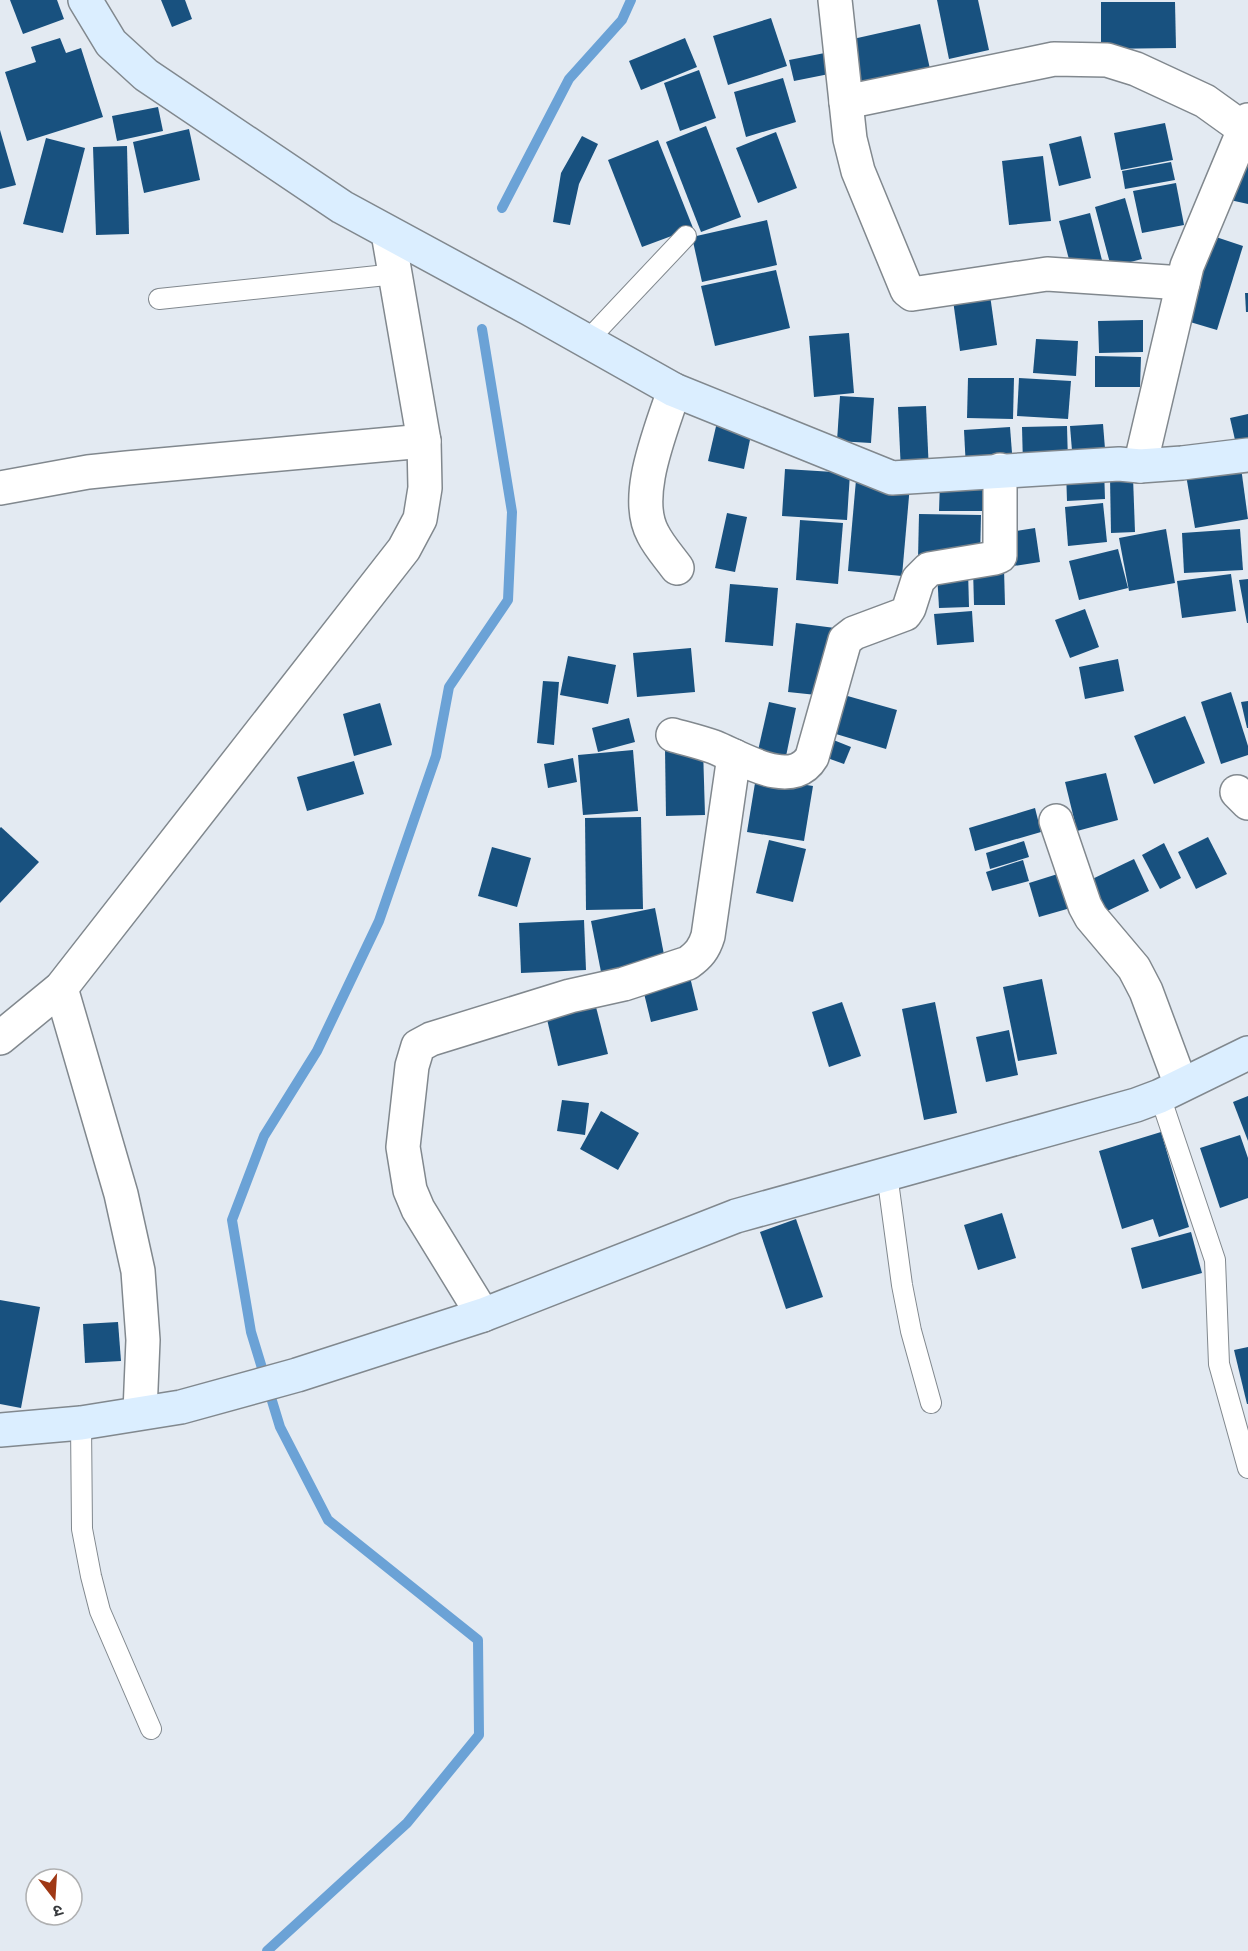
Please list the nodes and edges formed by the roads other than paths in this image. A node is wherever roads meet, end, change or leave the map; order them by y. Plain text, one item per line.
1 (85, 0) edge
2 (835, 0) edge
3 (846, 102) junction
4 (1246, 124) edge
5 (388, 234) junction
6 (686, 236) dead end
7 (396, 274) junction
8 (1183, 283) junction
9 (159, 299) dead end
10 (587, 341) junction
11 (674, 390) junction
12 (424, 441) junction
13 (1248, 455) edge
14 (1140, 466) junction
15 (1000, 470) junction
16 (0, 488) edge
17 (677, 568) dead end
18 (673, 735) dead end
19 (734, 756) junction
20 (1056, 821) dead end
21 (61, 988) junction
22 (0, 1038) edge
23 (1248, 1053) edge
24 (1170, 1091) junction
25 (887, 1174) junction
26 (483, 1314) junction
27 (931, 1403) dead end
28 (140, 1412) junction
29 (81, 1423) junction
30 (0, 1430) edge
31 (1248, 1468) edge
32 (151, 1729) dead end

1 - 5 street
2 - 3 street
3 - 4 street
3 - 8 street
4 - 8 street
5 - 7 street
5 - 10 street
6 - 10 lane
7 - 9 lane
7 - 12 street
8 - 14 street
10 - 11 street
11 - 15 street
11 - 17 street
12 - 16 street
12 - 21 street
13 - 14 street
14 - 15 street
15 - 19 street
18 - 19 street
19 - 26 street
20 - 24 street
21 - 22 street
21 - 28 street
23 - 24 street
24 - 25 street
24 - 31 lane
25 - 26 street
25 - 27 lane
26 - 28 street
28 - 29 street
29 - 30 street
29 - 32 lane

